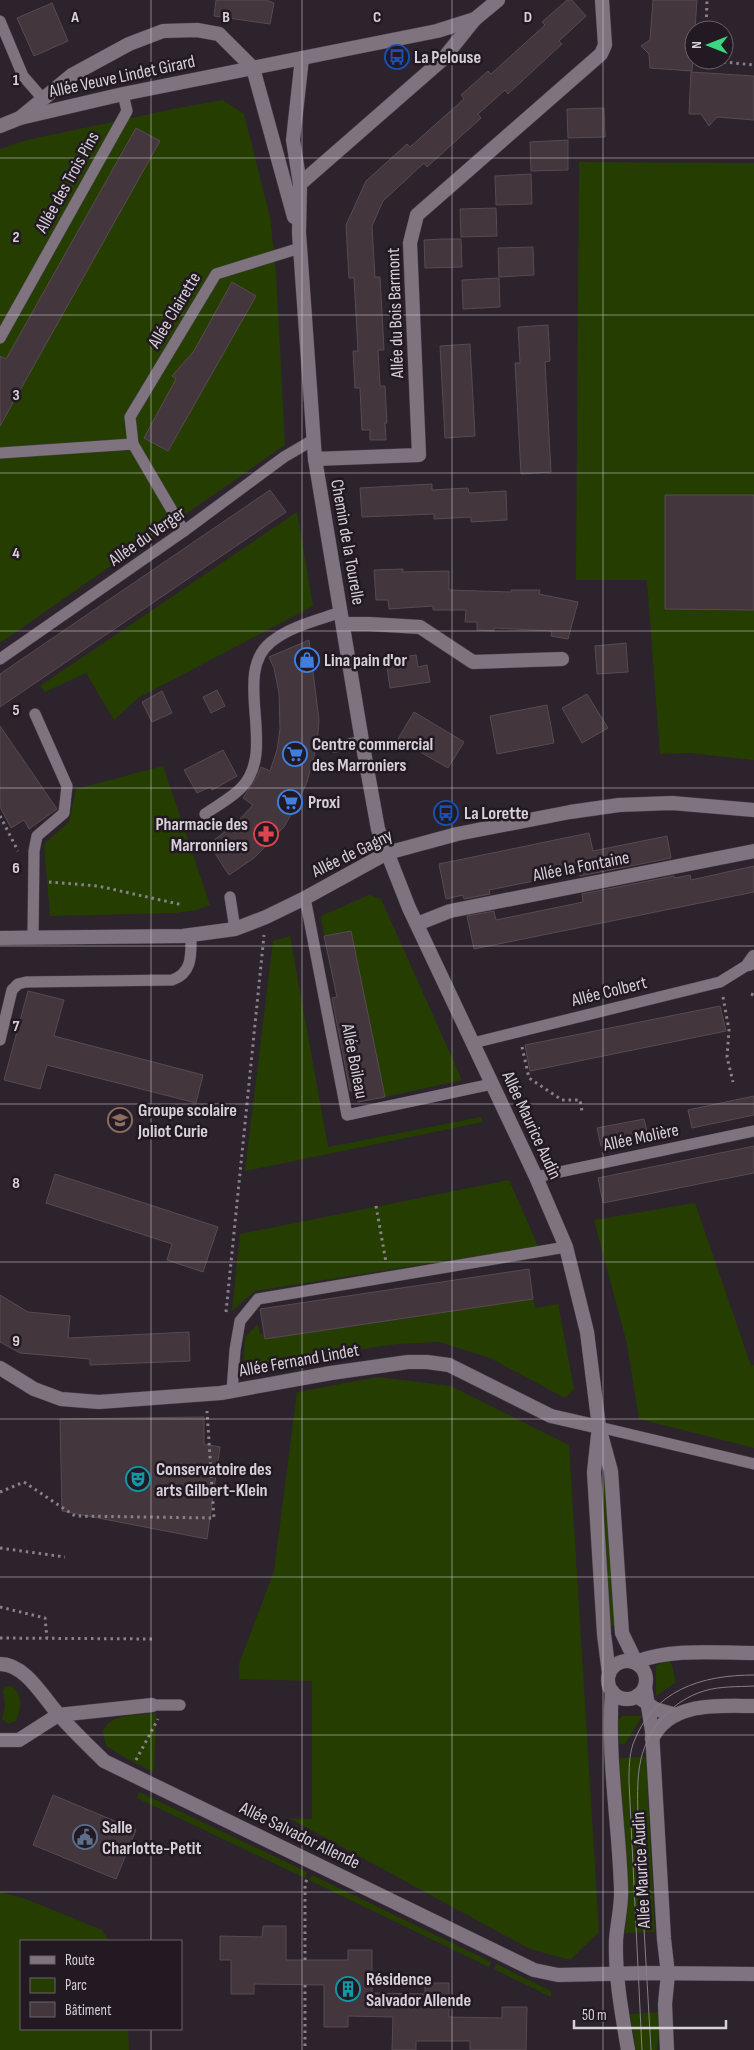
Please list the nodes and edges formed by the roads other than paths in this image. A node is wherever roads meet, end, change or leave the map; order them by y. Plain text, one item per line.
1 (498, 0) edge
2 (602, 0) edge
3 (475, 19) junction
4 (0, 21) edge
5 (302, 58) junction
6 (253, 68) junction
7 (123, 94) junction
8 (43, 99) junction
9 (20, 118) junction
10 (0, 126) edge
11 (300, 184) junction
12 (299, 233) junction
13 (300, 248) junction
14 (0, 338) edge
15 (313, 440) junction
16 (133, 444) junction
17 (0, 453) edge
18 (315, 459) junction
19 (184, 531) junction
20 (342, 618) junction
21 (0, 659) edge
22 (562, 659) dead end
23 (35, 714) dead end
24 (362, 741) junction
25 (335, 748) dead end
26 (754, 810) edge
27 (205, 814) dead end
28 (754, 851) edge
29 (387, 853) junction
30 (230, 897) dead end
31 (305, 898) junction
32 (417, 924) junction
33 (235, 929) junction
34 (191, 935) junction
35 (0, 938) edge
36 (33, 938) junction
37 (752, 960) edge
38 (0, 1040) edge
39 (473, 1043) junction
40 (492, 1084) junction
41 (754, 1131) edge
42 (536, 1177) junction
43 (566, 1247) junction
44 (0, 1368) edge
45 (232, 1391) junction
46 (599, 1427) junction
47 (754, 1464) edge
48 (754, 1653) edge
49 (636, 1662) junction
50 (0, 1664) edge
51 (609, 1674) junction
52 (612, 1691) junction
53 (643, 1696) junction
54 (155, 1705) joint
55 (180, 1705) dead end
56 (754, 1706) edge
57 (58, 1715) junction
58 (676, 1715) junction
59 (652, 1739) junction
60 (0, 1740) edge
61 (617, 1974) junction
62 (668, 1974) junction
63 (754, 1974) edge
64 (628, 2050) edge
65 (667, 2050) edge

1 - 3 street
2 - 18 street, Allée du Bois Barmont
3 - 5 street, Allée Veuve Lindet Girard
3 - 11 street
4 - 8 lane
5 - 6 street, Allée Veuve Lindet Girard
5 - 11 street, Chemin de la Tourelle
6 - 7 street, Allée Veuve Lindet Girard
6 - 8 street
6 - 12 street, Chemin de la Tourelle
7 - 9 street, Allée Veuve Lindet Girard
7 - 14 lane, Allée des Trois Pins
8 - 9 street
9 - 10 street, Allée Veuve Lindet Girard
11 - 12 street, Chemin de la Tourelle
12 - 13 street, Chemin de la Tourelle
13 - 15 street, Chemin de la Tourelle
13 - 16 lane, Allée Clairette
15 - 18 street, Chemin de la Tourelle
15 - 19 lane, Allée du Verger
16 - 17 lane
16 - 19 lane
18 - 20 street, Chemin de la Tourelle
19 - 21 lane, Allée du Verger
20 - 22 street
20 - 24 street, Chemin de la Tourelle
20 - 27 lane
23 - 36 lane
24 - 25 lane
24 - 29 street, Chemin de la Tourelle
26 - 29 street, Allée de Gagny
28 - 32 street, Allée la Fontaine
29 - 31 street, Allée de Gagny
29 - 32 street, Allée Maurice Audin
30 - 33 lane
31 - 33 street, Allée de Gagny
31 - 40 lane, Allée Boileau
32 - 39 street, Allée Maurice Audin
33 - 34 street, Allée de Gagny
34 - 36 street, Allée de Gagny
34 - 38 lane
35 - 36 street, Allée de Gagny
37 - 39 lane, Allée Colbert
39 - 40 street, Allée Maurice Audin
40 - 42 street, Allée Maurice Audin
41 - 42 lane, Allée Molière
42 - 43 street, Allée Maurice Audin
43 - 45 lane
43 - 46 street, Allée Maurice Audin
44 - 45 street, Allée Fernand Lindet
45 - 46 street, Allée Fernand Lindet
46 - 47 lane
46 - 49 street, Allée Maurice Audin
46 - 51 street, Allée Maurice Audin
48 - 49 street
49 - 51 street
49 - 53 street
50 - 57 street, Allée Salvador Allende
51 - 52 street
52 - 53 street
52 - 61 street, Allée Maurice Audin
53 - 58 street
53 - 59 street, Allée Maurice Audin
54 - 55 lane
54 - 57 street
56 - 58 street
57 - 60 street
57 - 61 street, Allée Salvador Allende
58 - 59 street
59 - 62 street, Allée Maurice Audin
61 - 62 street, Allée Salvador Allende
61 - 64 street, Allée Maurice Audin
62 - 63 street, Allée Salvador Allende
62 - 65 street, Allée Maurice Audin

